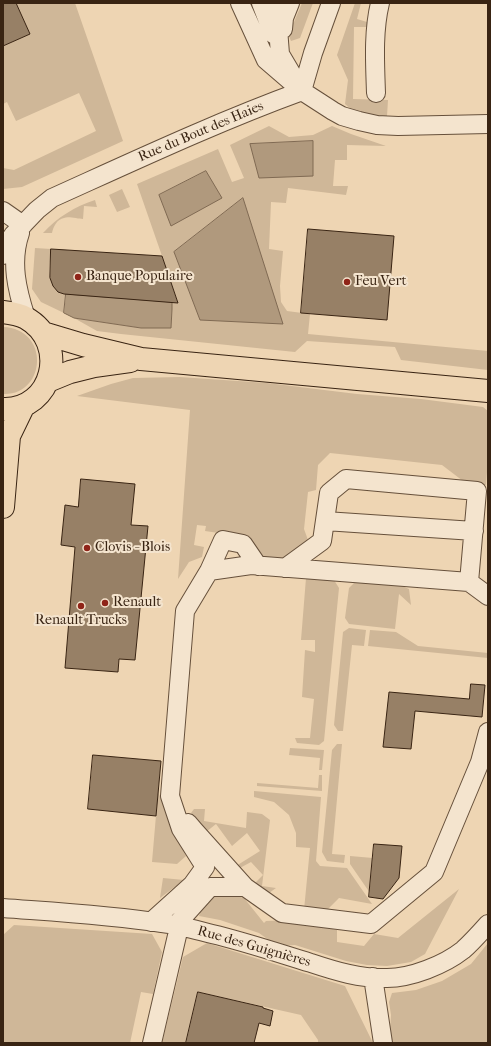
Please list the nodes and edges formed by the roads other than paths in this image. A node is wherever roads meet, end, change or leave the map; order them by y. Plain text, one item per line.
1 (240, 3) edge
2 (261, 3) edge
3 (276, 3) edge
4 (290, 3) edge
5 (331, 3) edge
6 (380, 3) edge
7 (280, 54) junction
8 (302, 91) junction
9 (376, 93) dead end
10 (488, 124) edge
11 (3, 212) edge
12 (23, 225) junction
13 (3, 255) edge
14 (3, 312) edge
15 (26, 318) junction
16 (43, 333) junction
17 (141, 359) junction
18 (48, 381) junction
19 (488, 391) edge
20 (24, 405) junction
21 (3, 409) edge
22 (3, 507) edge
23 (325, 520) junction
24 (474, 531) junction
25 (258, 566) junction
26 (285, 568) junction
27 (209, 571) junction
28 (469, 582) junction
29 (488, 596) edge
30 (488, 732) edge
31 (170, 796) junction
32 (245, 887) junction
33 (3, 908) edge
34 (151, 922) junction
35 (488, 924) edge
36 (177, 926) junction
37 (373, 977) junction
38 (152, 1043) edge
39 (383, 1043) edge

1 - 8 street
2 - 7 street
3 - 7 street
4 - 7 street
5 - 8 street
6 - 9 street
7 - 8 street
8 - 10 street
8 - 12 street, Rue du Bout des Haies
11 - 12 street
12 - 13 street, Rue du Bout des Haies
12 - 15 street, Rue du Bout des Haies
14 - 15 main road
15 - 16 main road
16 - 17 main road
16 - 18 main road
17 - 18 main road
17 - 19 main road
18 - 20 main road
20 - 21 main road
20 - 22 main road
23 - 24 street
23 - 24 street
23 - 26 street
24 - 28 street
25 - 26 street
25 - 27 street
25 - 27 street
26 - 28 street
27 - 31 street
28 - 29 street
30 - 32 street
31 - 32 street
31 - 34 street
32 - 36 street
33 - 34 street, Rue des Guignières
34 - 36 street, Rue des Guignières
35 - 37 street, Rue des Guignières
36 - 37 street, Rue des Guignières
36 - 38 street
37 - 39 street

